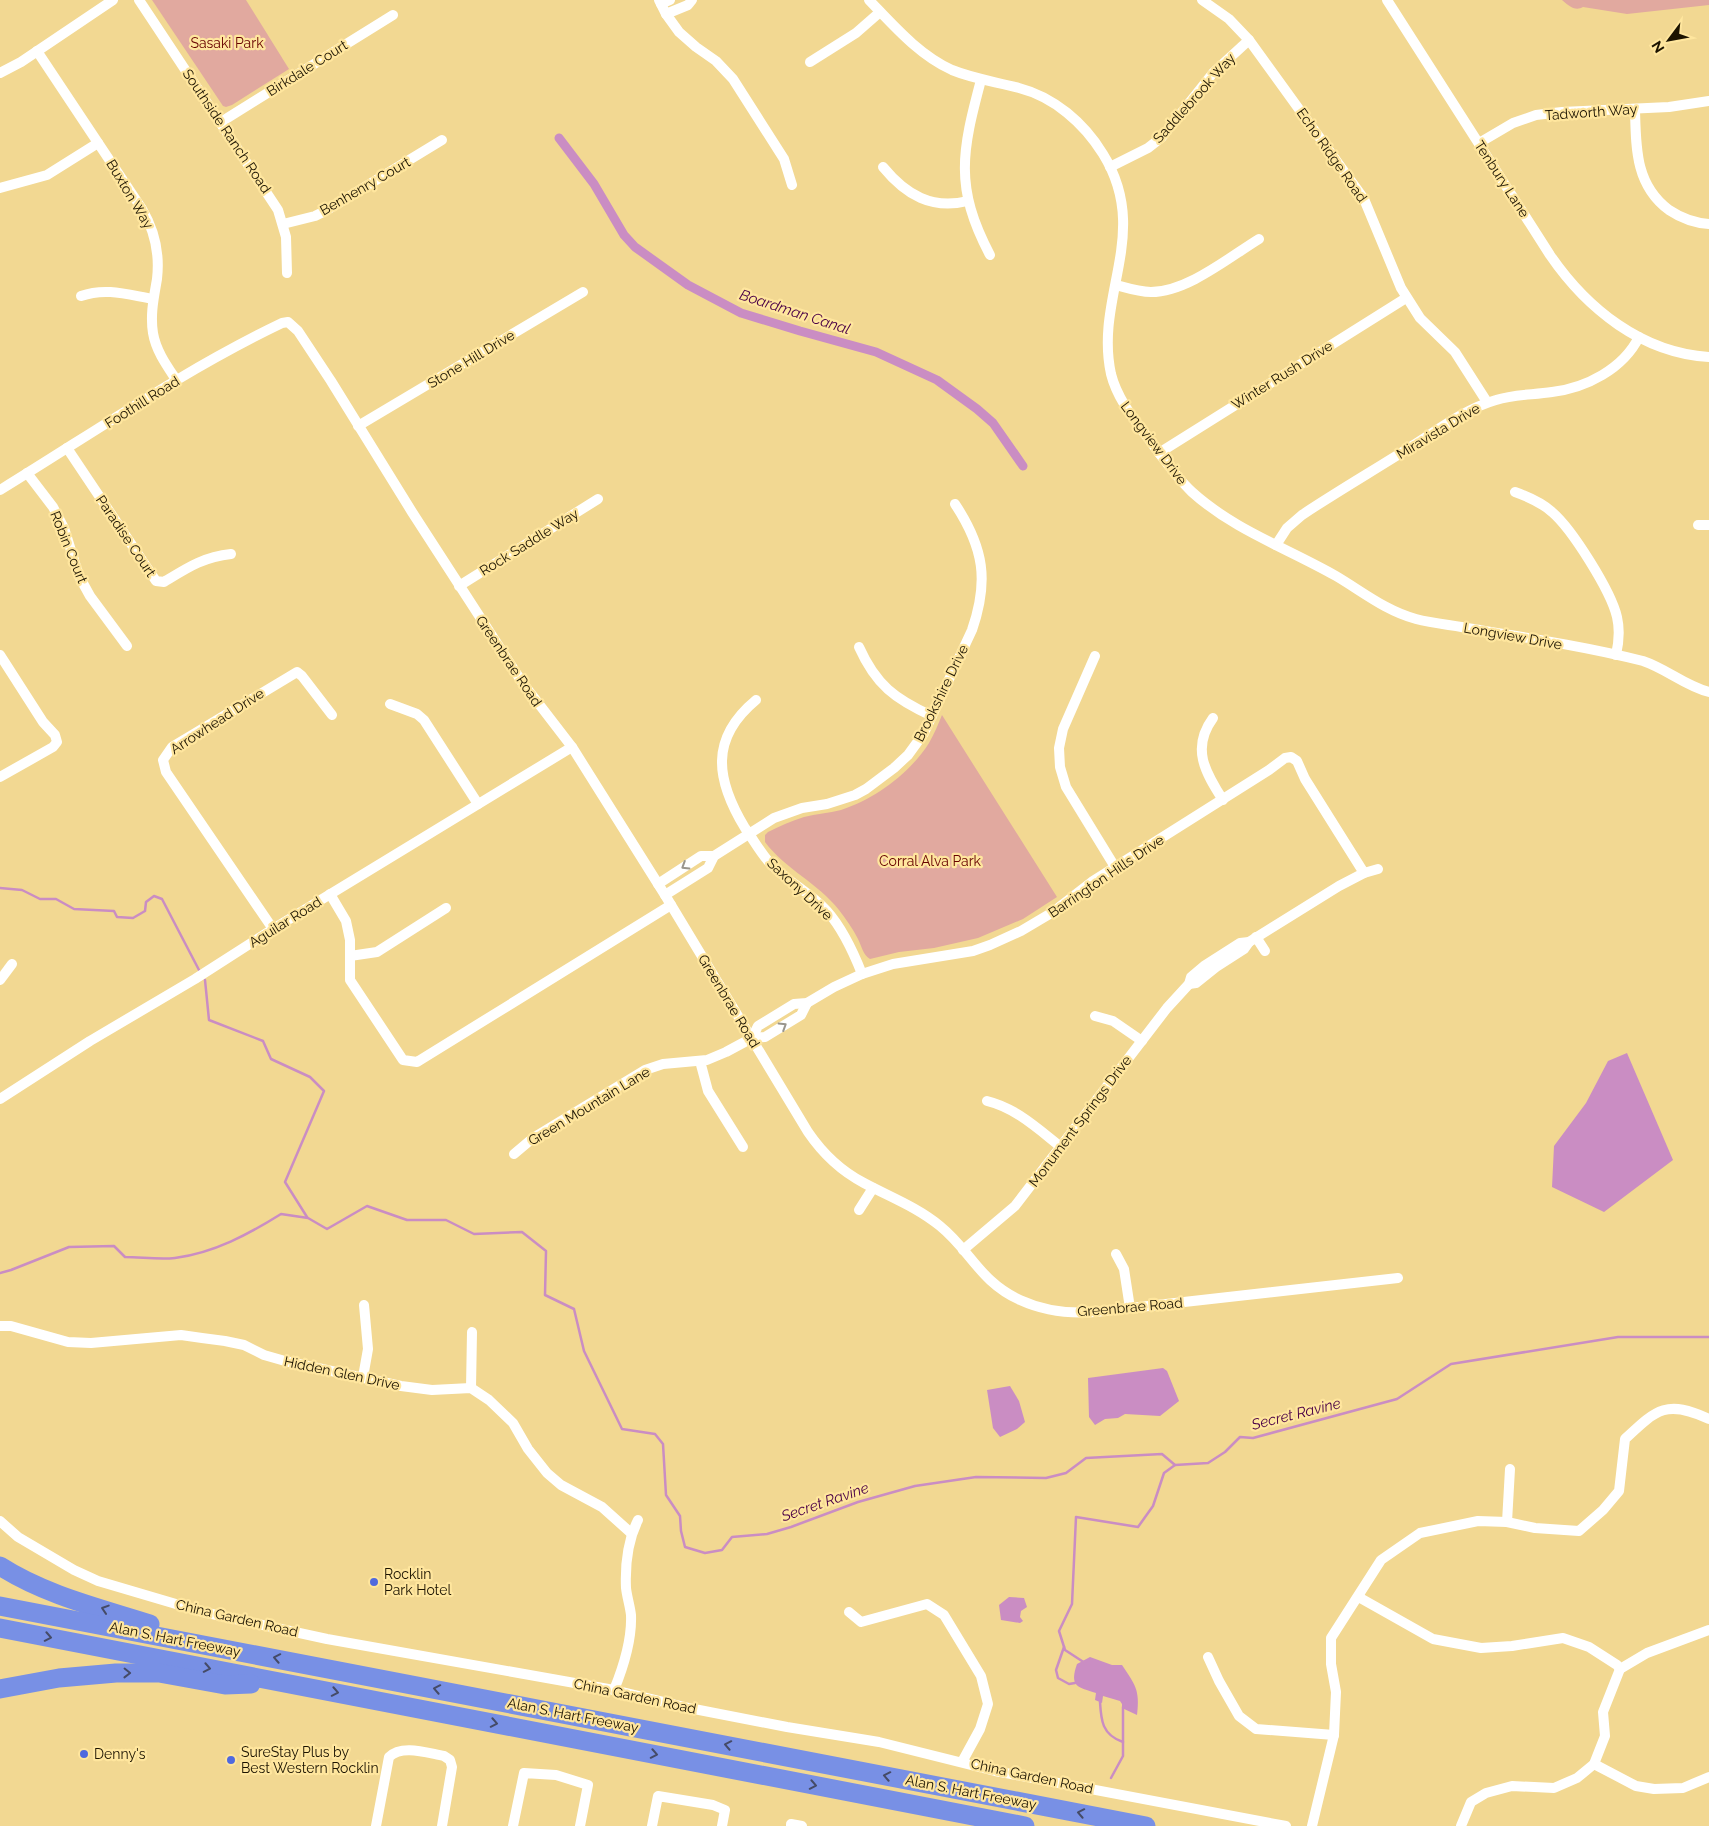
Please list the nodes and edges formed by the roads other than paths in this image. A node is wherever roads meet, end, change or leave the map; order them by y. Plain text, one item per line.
1 (113, 0) edge
2 (139, 0) edge
3 (692, 0) edge
4 (869, 0) edge
5 (1202, 0) edge
6 (1387, 0) edge
7 (663, 1) edge
8 (682, 4) edge
9 (880, 12) junction
10 (666, 14) junction
11 (393, 15) dead end
12 (1249, 40) junction
13 (37, 51) junction
14 (810, 62) dead end
15 (0, 73) edge
16 (981, 80) junction
17 (1709, 101) edge
18 (1635, 109) junction
19 (221, 122) junction
20 (442, 140) dead end
21 (98, 143) junction
22 (1478, 143) junction
23 (883, 167) dead end
24 (1110, 167) junction
25 (792, 184) dead end
26 (0, 188) edge
27 (968, 201) junction
28 (283, 224) junction
29 (1709, 224) edge
30 (1259, 239) dead end
31 (990, 255) dead end
32 (287, 273) dead end
33 (1116, 285) junction
34 (583, 292) dead end
35 (81, 296) dead end
36 (1406, 298) junction
37 (153, 299) junction
38 (288, 322) joint
39 (1640, 337) junction
40 (1709, 357) edge
41 (177, 381) junction
42 (1487, 402) junction
43 (358, 426) junction
44 (67, 448) junction
45 (1158, 453) junction
46 (27, 473) junction
47 (0, 490) edge
48 (1515, 492) dead end
49 (598, 499) dead end
50 (955, 504) dead end
51 (1709, 525) edge
52 (1698, 526) dead end
53 (1276, 545) junction
54 (231, 554) dead end
55 (459, 586) junction
56 (128, 646) dead end
57 (859, 646) dead end
58 (1616, 655) junction
59 (1095, 656) dead end
60 (1, 658) edge
61 (1709, 692) edge
62 (756, 700) dead end
63 (390, 704) dead end
64 (332, 715) dead end
65 (932, 716) junction
66 (1213, 718) dead end
67 (572, 747) junction
68 (0, 777) edge
69 (1223, 800) junction
70 (478, 804) junction
71 (749, 834) junction
72 (714, 856) junction
73 (1116, 866) junction
74 (1378, 869) dead end
75 (1364, 873) junction
76 (658, 884) junction
77 (330, 894) junction
78 (665, 895) junction
79 (671, 905) junction
80 (446, 908) dead end
81 (273, 929) junction
82 (1252, 939) junction
83 (1265, 951) dead end
84 (350, 956) junction
85 (12, 964) dead end
86 (862, 974) junction
87 (0, 980) edge
88 (1095, 1016) dead end
89 (752, 1038) junction
90 (1142, 1041) junction
91 (700, 1061) junction
92 (0, 1099) edge
93 (987, 1101) dead end
94 (1061, 1146) junction
95 (743, 1147) dead end
96 (514, 1154) dead end
97 (873, 1188) junction
98 (859, 1210) dead end
99 (963, 1250) junction
100 (1116, 1254) dead end
101 (1398, 1278) dead end
102 (364, 1305) dead end
103 (1130, 1308) junction
104 (0, 1326) edge
105 (472, 1332) dead end
106 (363, 1377) junction
107 (471, 1388) junction
108 (1709, 1419) edge
109 (1510, 1469) dead end
110 (638, 1520) dead end
111 (0, 1522) edge
112 (1507, 1522) junction
113 (632, 1533) junction
114 (0, 1566) edge
115 (1358, 1596) junction
116 (0, 1606) edge
117 (849, 1612) dead end
118 (0, 1628) edge
119 (1709, 1630) edge
120 (252, 1653) junction
121 (1208, 1657) dead end
122 (1620, 1669) junction
123 (287, 1683) junction
124 (0, 1689) edge
125 (614, 1690) junction
126 (1334, 1735) junction
127 (962, 1762) junction
128 (1594, 1764) junction
129 (1709, 1776) edge
130 (376, 1826) edge
131 (442, 1826) edge
132 (513, 1826) edge
133 (580, 1826) edge
134 (652, 1826) edge
135 (722, 1826) edge
136 (791, 1826) edge
137 (802, 1826) edge
138 (1026, 1826) edge
139 (1146, 1826) edge
140 (1286, 1826) edge
141 (1312, 1826) edge
142 (1461, 1826) edge

1 - 13 street
2 - 19 street, Southside Ranch Road
3 - 8 street
4 - 9 street, Longview Drive
5 - 12 street, Echo Ridge Road
6 - 22 street, Tenbury Lane
7 - 10 street
8 - 10 street
9 - 14 street
9 - 16 street, Longview Drive
10 - 25 street
11 - 19 street, Birkdale Court
12 - 24 street, Saddlebrook Way
12 - 36 street, Echo Ridge Road
13 - 15 street
13 - 21 street, Buxton Way
16 - 24 street, Longview Drive
16 - 27 street
17 - 18 street, Tadworth Way
18 - 22 street, Tadworth Way
18 - 29 street
19 - 28 street, Southside Ranch Road
20 - 28 street, Benhenry Court
21 - 26 street
21 - 37 street, Buxton Way
22 - 39 street, Tenbury Lane
23 - 27 street
24 - 33 street, Longview Drive
27 - 31 street
28 - 32 street, Southside Ranch Road
30 - 33 street
33 - 45 street, Longview Drive
34 - 43 street, Stone Hill Drive
35 - 37 street
36 - 42 street, Echo Ridge Road
36 - 45 street, Winter Rush Drive
37 - 41 street, Buxton Way
38 - 41 street, Foothill Road
38 - 43 street, Greenbrae Road
39 - 40 street, Tenbury Lane
39 - 42 street, Miravista Drive
41 - 44 street, Foothill Road
42 - 53 street, Miravista Drive
43 - 55 street, Greenbrae Road
44 - 46 street, Foothill Road
44 - 54 street, Paradise Court
45 - 53 street, Longview Drive
46 - 47 street, Foothill Road
46 - 56 street, Robin Court
48 - 58 street
49 - 55 street, Rock Saddle Way
50 - 65 street, Brookshire Drive
51 - 52 street
53 - 58 street, Longview Drive
55 - 67 street, Greenbrae Road
57 - 65 street
58 - 61 street, Longview Drive
59 - 73 street
60 - 68 street
62 - 71 street, Saxony Drive
63 - 70 street
64 - 81 street, Arrowhead Drive
65 - 71 street, Brookshire Drive
66 - 69 street
67 - 70 street, Aguilar Road
67 - 76 street, Greenbrae Road
69 - 73 street, Barrington Hills Drive
69 - 75 street, Barrington Hills Drive
70 - 77 street, Aguilar Road
71 - 72 street, Brookshire Drive
71 - 86 street, Saxony Drive
72 -> 76 street, Brookshire Drive
72 - 78 street, Brookshire Drive
73 - 86 street, Barrington Hills Drive
74 - 75 street, Monument Springs Drive
75 - 82 street, Monument Springs Drive
76 - 78 street, Greenbrae Road
77 - 81 street, Aguilar Road
77 - 84 street
78 - 79 street, Greenbrae Road
79 - 84 street
79 - 89 street, Greenbrae Road
80 - 84 street
81 - 92 street, Aguilar Road
82 - 83 street
82 - 90 street, Monument Springs Drive
85 - 87 street
86 - 89 street, Barrington Hills Drive
88 - 90 street
89 - 91 street, Green Mountain Lane
89 - 97 street, Greenbrae Road
90 - 94 street, Monument Springs Drive
91 - 95 street
91 - 96 street, Green Mountain Lane
93 - 94 street
94 - 99 street, Monument Springs Drive
97 - 98 street
97 - 99 street, Greenbrae Road
99 - 103 street, Greenbrae Road
100 - 103 street
101 - 103 street, Greenbrae Road
102 - 106 street
104 - 106 street, Hidden Glen Drive
105 - 107 street
106 - 107 street, Hidden Glen Drive
107 - 113 street
108 - 112 street
109 - 112 street
110 - 113 street
111 - 125 street, China Garden Road
112 - 115 street
113 - 125 street
120 -> 114 highway
115 - 122 street
115 - 126 street
116 - 120 highway, Alan S. Hart Freeway
117 - 127 street
118 -> 123 highway, Alan S. Hart Freeway
119 - 122 street
139 -> 120 highway, Alan S. Hart Freeway
121 - 126 street
122 - 128 street
124 -> 123 highway
123 -> 138 highway, Alan S. Hart Freeway
125 - 127 street, China Garden Road
126 - 141 street
127 - 140 street, China Garden Road
128 - 129 street
128 - 142 street
130 - 131 street
132 - 133 street
134 - 135 street
136 - 137 street

